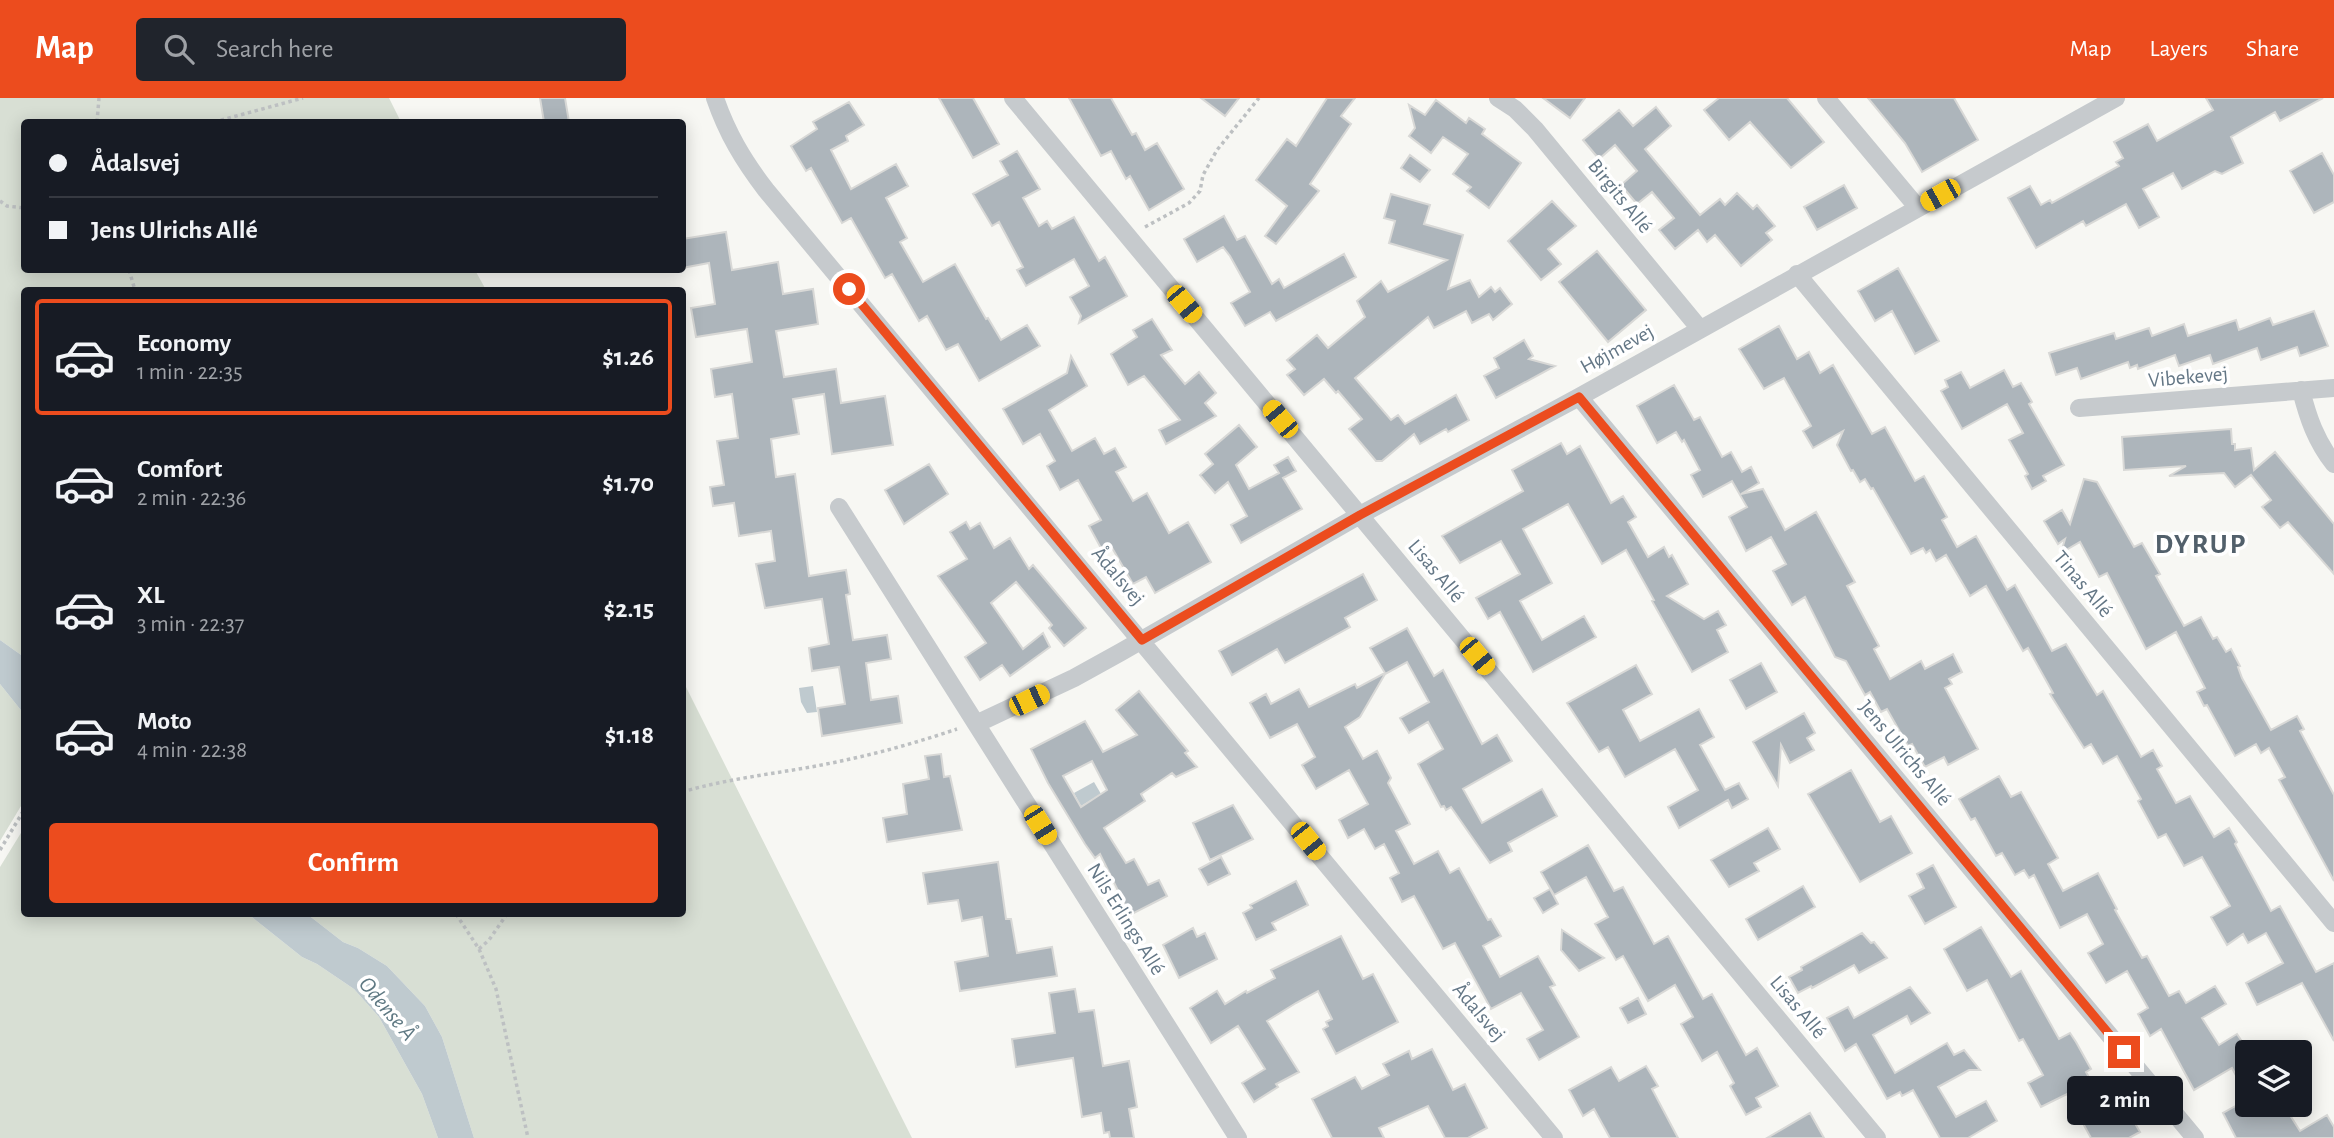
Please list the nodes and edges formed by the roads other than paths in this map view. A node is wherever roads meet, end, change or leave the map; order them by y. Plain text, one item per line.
1 (715, 98) edge
2 (1013, 98) edge
3 (1498, 98) edge
4 (1826, 98) edge
5 (2116, 98) edge
6 (1918, 208) junction
7 (1797, 274) junction
8 (1700, 329) junction
9 (2334, 388) edge
10 (2301, 390) junction
11 (1579, 397) junction
12 (2078, 408) dead end
13 (2334, 464) edge
14 (839, 507) dead end
15 (1360, 515) junction
16 (1142, 640) junction
17 (976, 724) junction
18 (2334, 923) edge
19 (1238, 1138) edge
20 (1553, 1138) edge
21 (1877, 1138) edge
22 (2195, 1138) edge

1 - 16 street, Ådalsvej
2 - 15 street, Lisas Allé
3 - 8 street, Birgits Allé
4 - 6 street
5 - 6 street, Højmevej
6 - 7 street, Højmevej
7 - 8 street, Højmevej
7 - 18 street, Tinas Allé
8 - 11 street, Højmevej
9 - 10 street, Vibekevej
10 - 12 street, Vibekevej
10 - 13 street
11 - 15 street, Højmevej
11 - 22 street, Jens Ulrichs Allé
14 - 17 street, Nils Erlings Allé
15 - 16 street, Højmevej
15 - 21 street, Lisas Allé
16 - 17 street
16 - 20 street, Ådalsvej
17 - 19 street, Nils Erlings Allé

